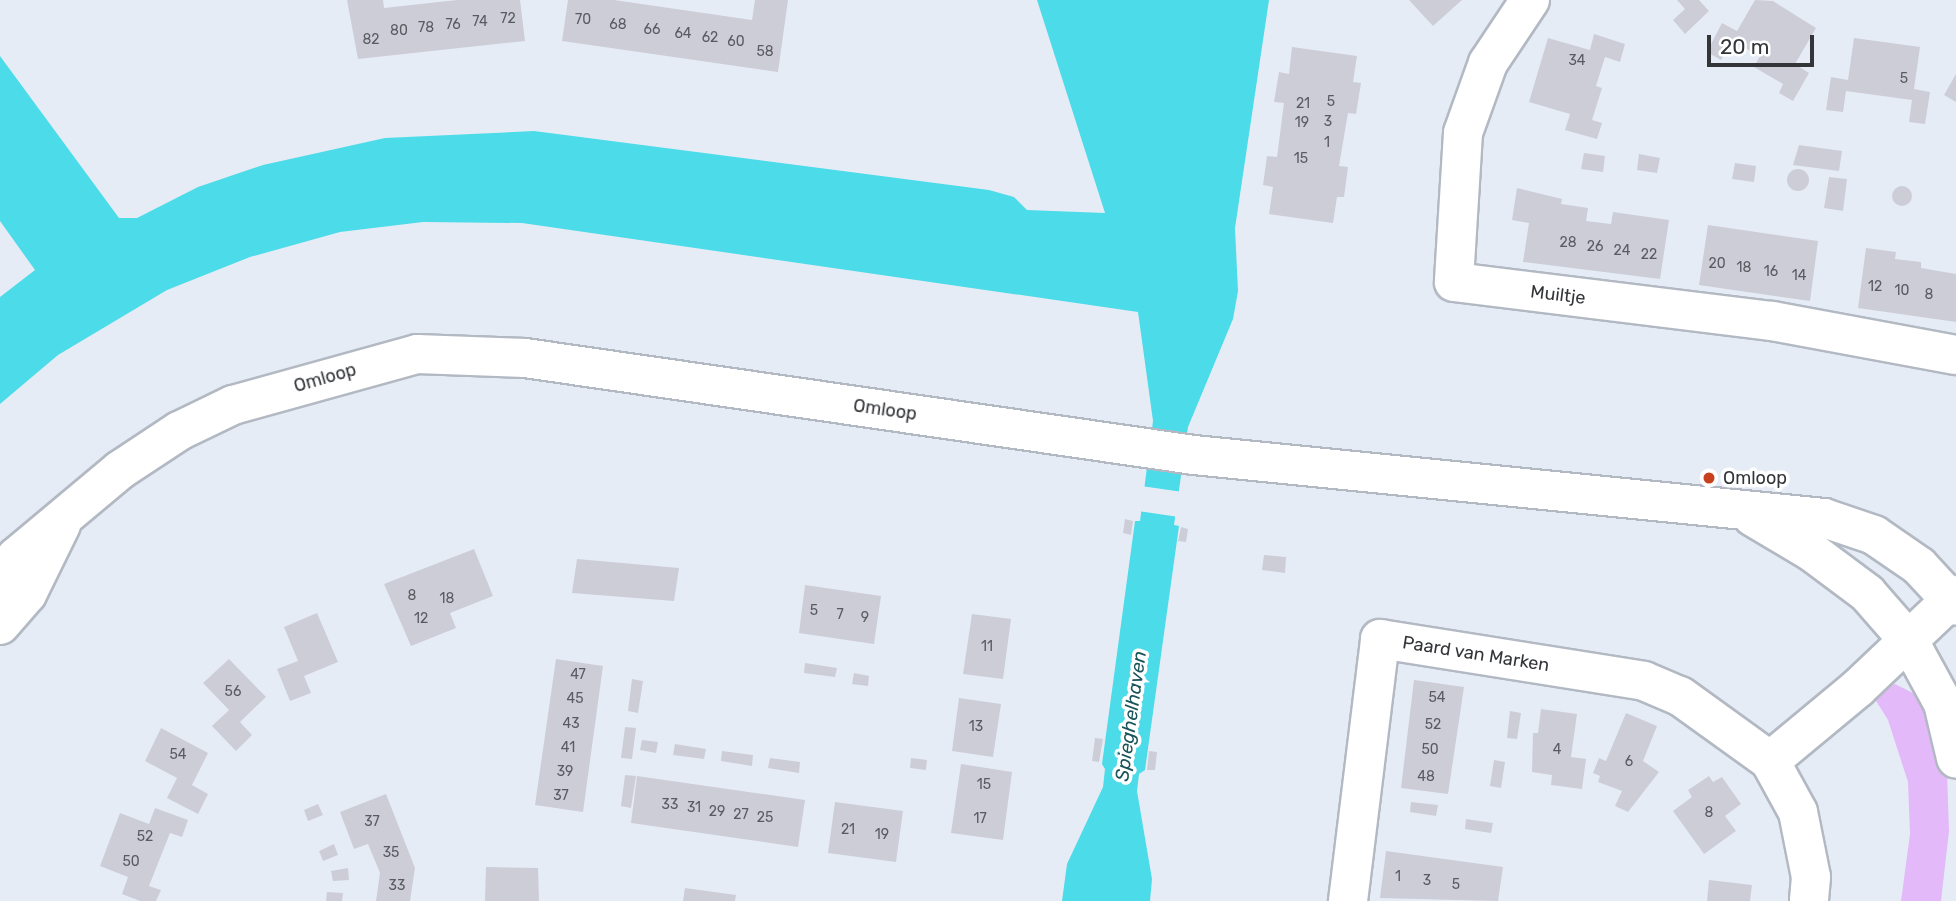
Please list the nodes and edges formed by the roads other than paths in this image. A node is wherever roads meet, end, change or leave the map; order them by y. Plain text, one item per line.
1 (1530, 0) edge
2 (1956, 355) edge
3 (1745, 512) junction
4 (65, 517) junction
5 (0, 577) edge
6 (1954, 600) edge
7 (0, 625) edge
8 (1909, 641) junction
9 (1956, 758) edge
10 (1770, 761) junction
11 (1348, 901) edge
12 (1809, 901) edge

1 - 2 main road, Muiltje
3 - 4 main road, Omloop
3 - 6 main road, Omloop
3 - 8 main road, Omloop
4 - 5 main road, Omloop
4 - 7 main road, Omloop
6 - 8 main road
8 - 9 main road, Omloop
8 - 10 main road
10 - 11 main road, Paard van Marken
10 - 12 main road, Paard van Marken

